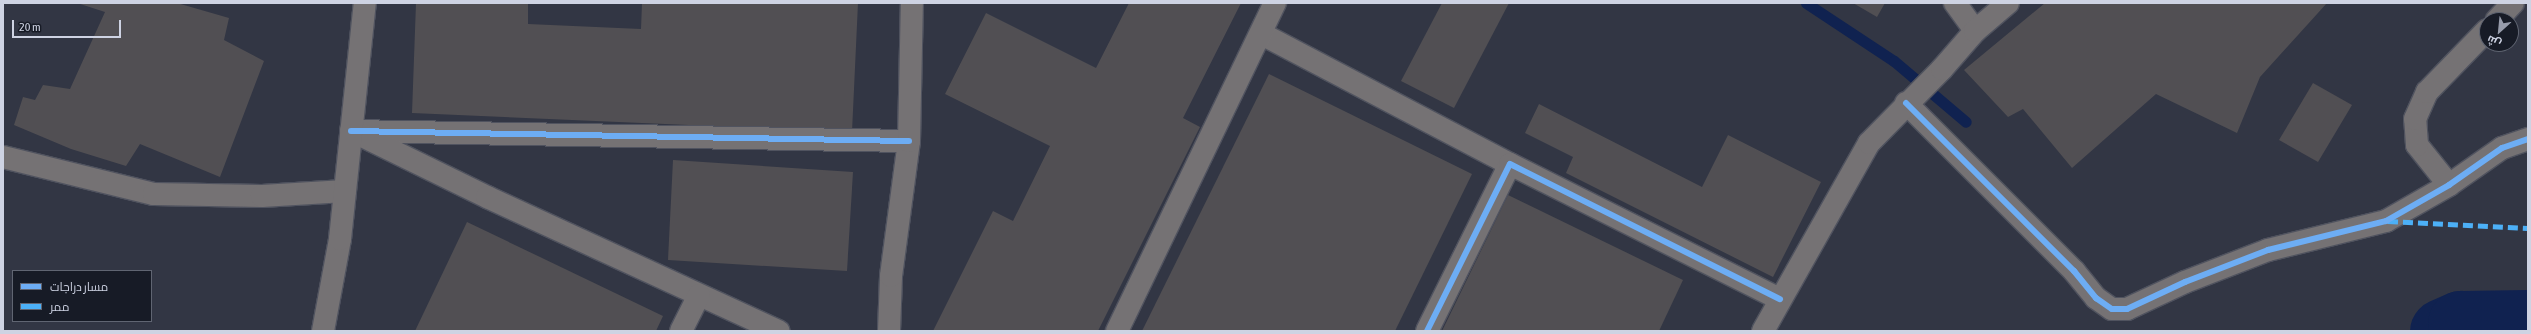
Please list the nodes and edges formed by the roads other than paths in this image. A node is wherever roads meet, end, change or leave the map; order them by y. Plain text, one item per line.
1 (365, 3) edge
2 (912, 3) edge
3 (1275, 3) edge
4 (1955, 3) edge
5 (2008, 3) edge
6 (2513, 3) edge
7 (2505, 12) edge
8 (1975, 31) junction
9 (1262, 34) junction
10 (2479, 38) edge
11 (1909, 99) junction
12 (351, 131) junction
13 (2528, 139) edge
14 (910, 141) junction
15 (3, 157) edge
16 (1510, 164) junction
17 (2449, 185) junction
18 (346, 191) junction
19 (699, 295) junction
20 (1780, 299) junction
21 (323, 331) edge
22 (681, 331) edge
23 (779, 331) edge
24 (889, 331) edge
25 (1117, 331) edge
26 (1427, 331) edge
27 (1763, 331) edge

1 - 12 street
2 - 14 street
3 - 9 street
4 - 8 street
5 - 8 street
6 - 7 street
8 - 11 street
9 - 16 street
9 - 25 street
10 - 17 street
11 - 17 street
11 - 20 street
12 - 14 street
12 - 18 street
12 - 19 street
13 - 17 street
14 - 24 street
15 - 18 street
16 - 20 street
16 - 26 street
18 - 21 street
19 - 22 street
19 - 23 street
20 - 27 street

